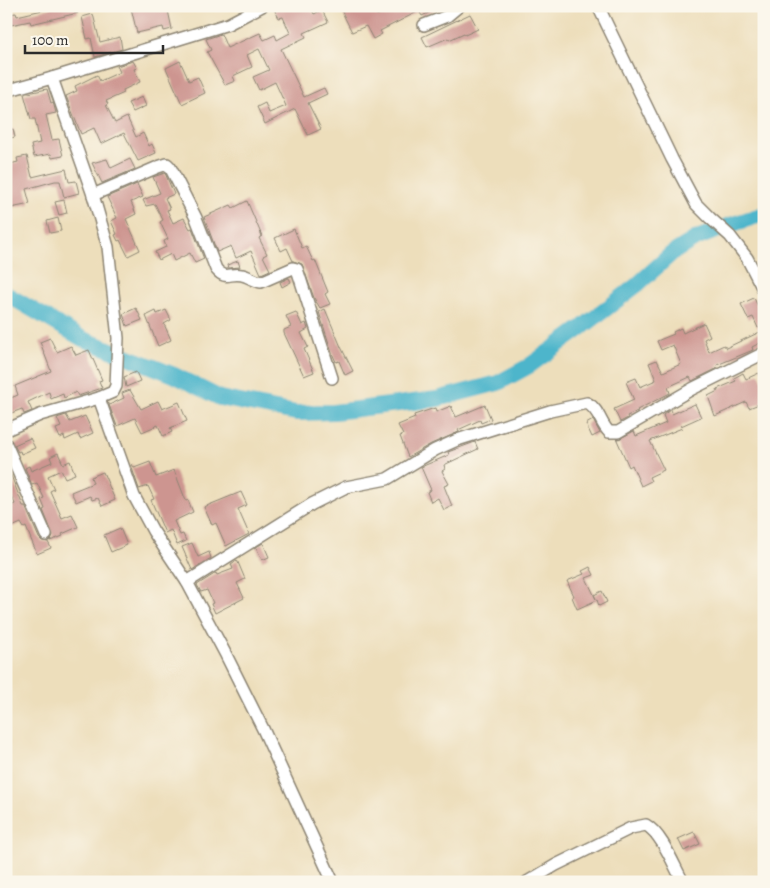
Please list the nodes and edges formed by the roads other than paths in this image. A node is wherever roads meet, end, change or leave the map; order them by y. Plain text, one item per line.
1 (262, 6) edge
2 (459, 6) edge
3 (598, 6) edge
4 (424, 25) dead end
5 (52, 78) junction
6 (6, 91) edge
7 (93, 195) junction
8 (764, 291) edge
9 (764, 353) edge
10 (332, 378) dead end
11 (100, 398) junction
12 (6, 430) edge
13 (6, 444) edge
14 (46, 534) dead end
15 (187, 582) junction
16 (333, 882) edge
17 (527, 882) edge
18 (683, 882) edge

1 - 5 street
2 - 4 street
3 - 8 street
5 - 6 street
5 - 7 street
7 - 10 street
7 - 11 street
9 - 15 street
11 - 12 street
11 - 15 street
13 - 14 street
15 - 16 street
17 - 18 street

